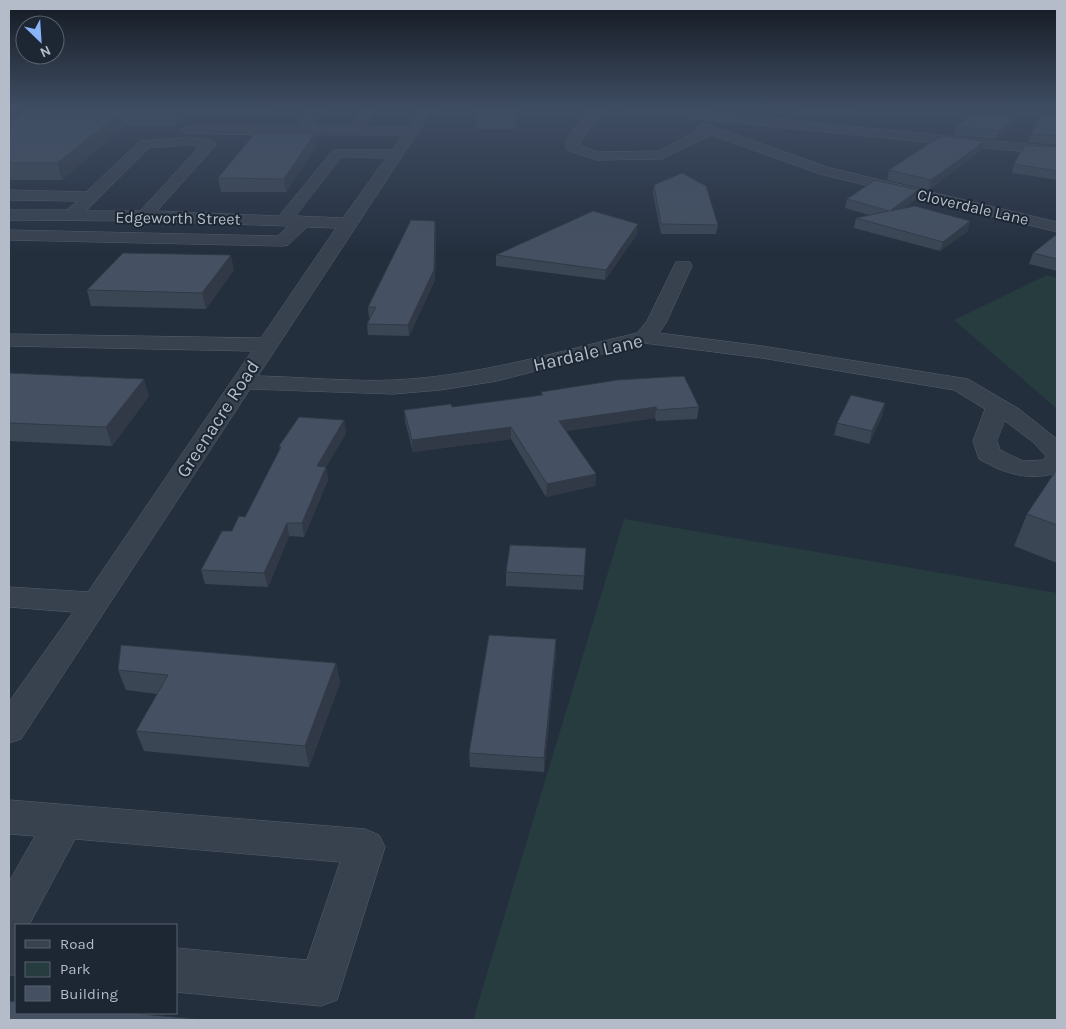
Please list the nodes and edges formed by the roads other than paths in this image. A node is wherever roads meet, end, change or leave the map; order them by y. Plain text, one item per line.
1 (131, 157) edge
2 (198, 157) edge
3 (335, 157) edge
4 (395, 157) edge
5 (786, 157) edge
6 (839, 158) dead end
7 (826, 171) junction
8 (9, 195) edge
9 (91, 196) junction
10 (9, 214) edge
11 (76, 216) junction
12 (144, 216) junction
13 (283, 221) junction
14 (302, 222) junction
15 (348, 223) junction
16 (1057, 227) edge
17 (9, 235) edge
18 (59, 236) junction
19 (683, 266) dead end
20 (644, 338) junction
21 (9, 340) edge
22 (267, 344) junction
23 (244, 382) junction
24 (998, 407) junction
25 (1057, 453) edge
26 (1057, 458) edge
27 (9, 597) edge
28 (96, 603) junction
29 (9, 729) edge
30 (9, 818) edge
31 (64, 822) junction
32 (9, 921) edge
33 (178, 970) edge

1 - 9 street
2 - 12 street
3 - 13 street
4 - 15 street, Greenacre Road
5 - 7 street, Cloverdale Lane
6 - 7 street
7 - 16 street, Cloverdale Lane
8 - 9 street
9 - 11 street
10 - 11 street, Edgeworth Street
11 - 12 street, Edgeworth Street
11 - 18 street
12 - 13 street, Edgeworth Street
13 - 14 street, Edgeworth Street
14 - 15 street, Edgeworth Street
14 - 18 street
15 - 22 street, Greenacre Road
17 - 18 street
19 - 20 street
20 - 23 street, Hardale Lane
20 - 24 street, Hardale Lane
21 - 22 street
22 - 23 street, Greenacre Road
23 - 28 street, Greenacre Road
24 - 25 street
24 - 26 street
27 - 28 street
28 - 29 street, Greenacre Road
30 - 31 street
31 - 32 street
31 - 33 street

